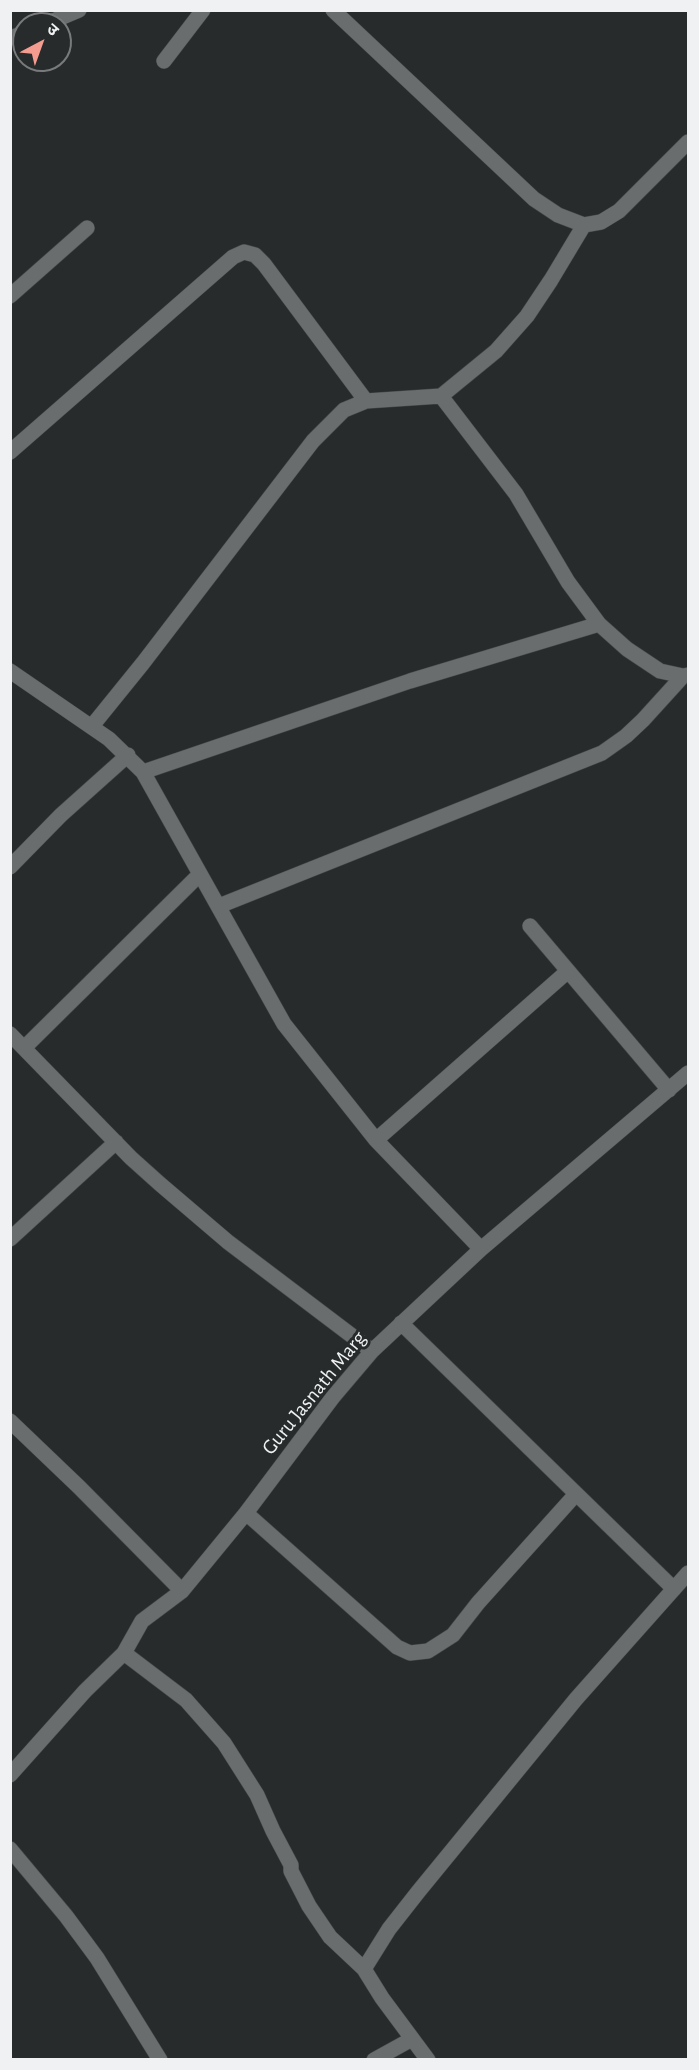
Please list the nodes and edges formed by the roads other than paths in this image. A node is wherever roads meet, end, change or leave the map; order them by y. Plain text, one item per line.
1 (203, 10) edge
2 (333, 10) edge
3 (164, 61) dead end
4 (688, 142) edge
5 (584, 225) junction
6 (87, 228) dead end
7 (10, 296) edge
8 (441, 396) junction
9 (366, 401) junction
10 (10, 452) edge
11 (599, 624) junction
12 (10, 671) edge
13 (686, 675) edge
14 (92, 726) junction
15 (128, 755) junction
16 (143, 772) junction
17 (10, 867) edge
18 (200, 874) junction
19 (219, 906) junction
20 (531, 926) dead end
21 (568, 971) junction
22 (10, 1034) edge
23 (24, 1048) junction
24 (688, 1073) edge
25 (669, 1090) junction
26 (376, 1140) junction
27 (116, 1142) junction
28 (10, 1239) edge
29 (481, 1249) junction
30 (401, 1323) junction
31 (372, 1351) junction
32 (10, 1422) edge
33 (576, 1494) junction
34 (246, 1513) junction
35 (688, 1573) edge
36 (674, 1589) junction
37 (182, 1591) junction
38 (124, 1653) junction
39 (10, 1775) edge
40 (10, 1849) edge
41 (364, 1969) junction
42 (412, 2039) junction
43 (160, 2060) edge
44 (374, 2060) edge
45 (428, 2060) edge

1 - 3 street
2 - 5 street
4 - 5 street
5 - 8 street
6 - 7 street
8 - 9 street
8 - 11 street
9 - 10 street
9 - 14 street
11 - 13 street
11 - 16 street
12 - 14 street
13 - 19 street
14 - 15 street
15 - 16 street
15 - 17 street
16 - 18 street
18 - 19 street
18 - 23 street
19 - 26 street
20 - 21 street
21 - 25 street
21 - 26 street
22 - 23 street
23 - 27 street
24 - 25 street, Guru Jasnath Marg
25 - 29 street, Guru Jasnath Marg
26 - 29 street
27 - 28 street
27 - 31 street
29 - 30 street, Guru Jasnath Marg
30 - 31 street, Guru Jasnath Marg
30 - 33 street
31 - 34 street, Guru Jasnath Marg
32 - 37 street
33 - 34 street
33 - 36 street
34 - 37 street, Guru Jasnath Marg
35 - 36 street
36 - 41 street
37 - 38 street, Guru Jasnath Marg
38 - 39 street, Guru Jasnath Marg
38 - 41 street
40 - 43 street
41 - 42 street
42 - 44 street
42 - 45 street

